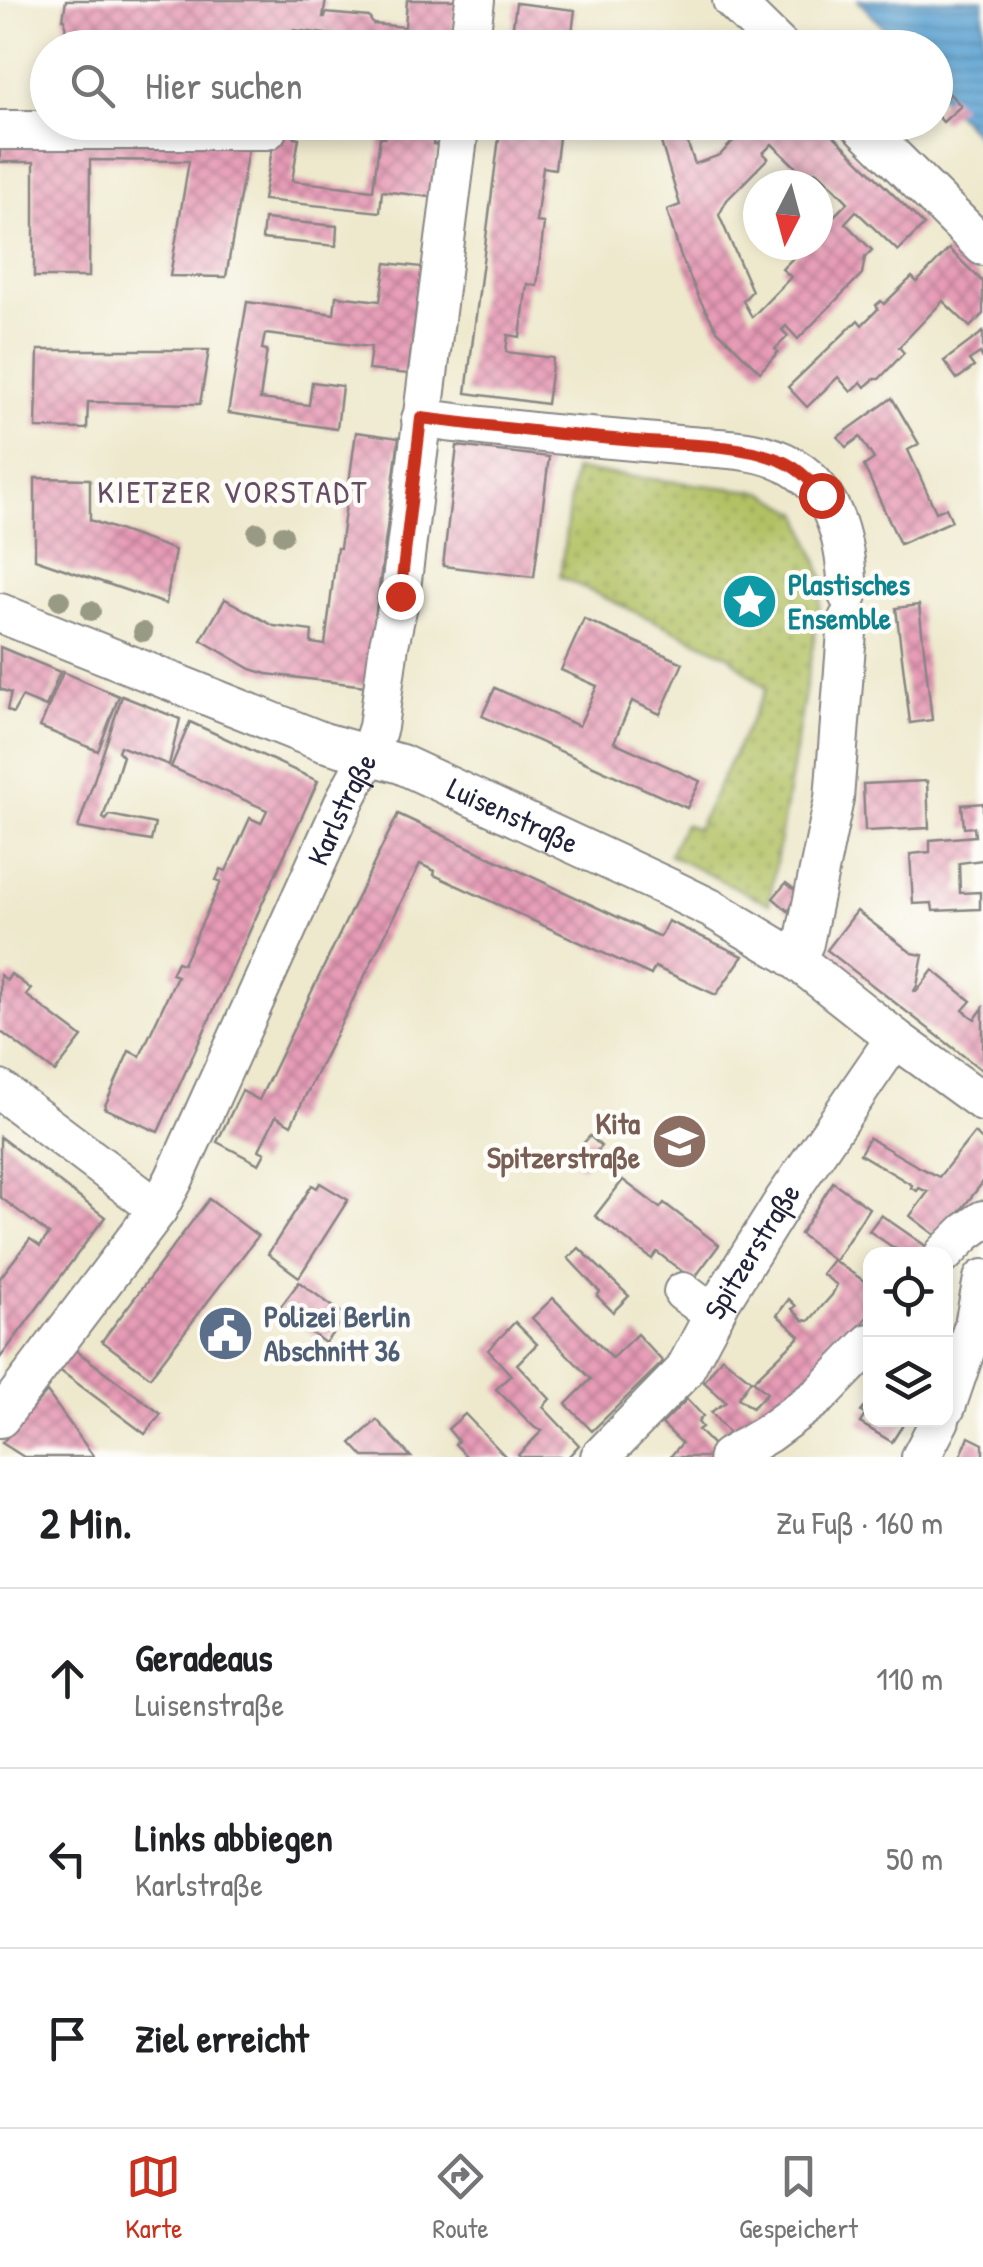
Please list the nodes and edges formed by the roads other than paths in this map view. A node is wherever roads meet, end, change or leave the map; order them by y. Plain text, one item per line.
1 (475, 0) edge
2 (732, 0) edge
3 (471, 30) edge
4 (763, 30) edge
5 (0, 130) edge
6 (30, 130) edge
7 (458, 140) edge
8 (876, 140) edge
9 (983, 246) edge
10 (421, 418) junction
11 (0, 612) edge
12 (369, 755) junction
13 (796, 959) junction
14 (895, 1038) junction
15 (0, 1090) edge
16 (983, 1102) edge
17 (158, 1208) junction
18 (983, 1220) edge
19 (951, 1247) edge
20 (983, 1278) edge
21 (683, 1292) dead end
22 (714, 1315) junction
23 (863, 1350) edge
24 (953, 1386) edge
25 (0, 1418) edge
26 (936, 1427) edge
27 (600, 1457) edge
28 (728, 1457) edge
29 (921, 1457) edge

1 - 3 street
2 - 4 street
5 - 6 street
7 - 10 street, Karlstraße
8 - 9 street
10 - 12 street, Karlstraße
10 - 13 street
11 - 12 street, Luisenstraße
12 - 13 street, Luisenstraße
12 - 17 street, Karlstraße
13 - 14 street, Luisenstraße
14 - 16 street, Luisenstraße
14 - 22 street, Spitzerstraße
15 - 17 street
17 - 25 street, Karlstraße
18 - 19 street
20 - 24 street
21 - 22 street
22 - 27 street, Spitzerstraße
23 - 28 street
26 - 29 street

